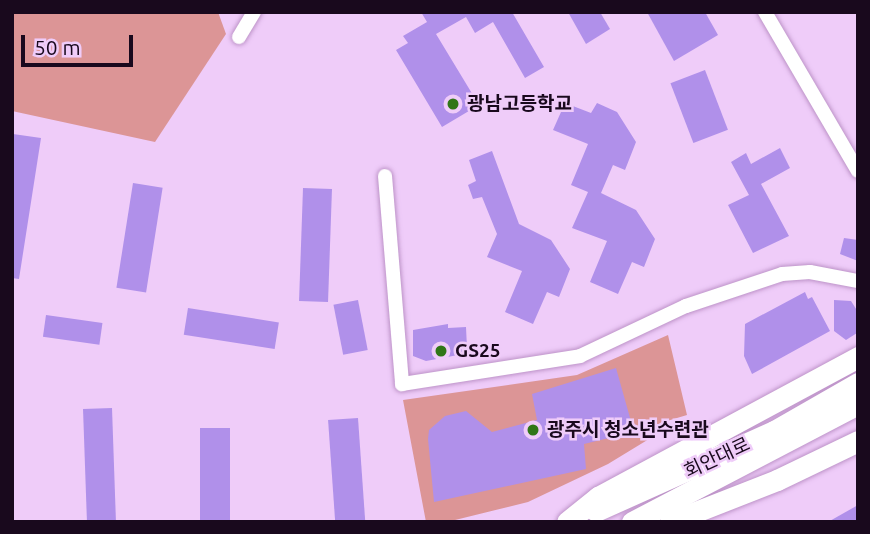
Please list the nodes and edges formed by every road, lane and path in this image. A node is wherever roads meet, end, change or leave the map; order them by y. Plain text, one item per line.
1 (254, 12) edge
2 (765, 12) edge
3 (239, 37) dead end
4 (858, 171) edge
5 (385, 176) dead end
6 (858, 281) edge
7 (858, 357) edge
8 (858, 383) edge
9 (858, 404) edge
10 (858, 441) edge
11 (568, 522) edge
12 (632, 522) edge
13 (670, 522) edge

1 - 3 street
2 - 4 street
5 - 6 street
7 - 11 highway
8 - 11 highway, 회안대로
9 - 12 highway, 회안대로
10 - 13 highway

